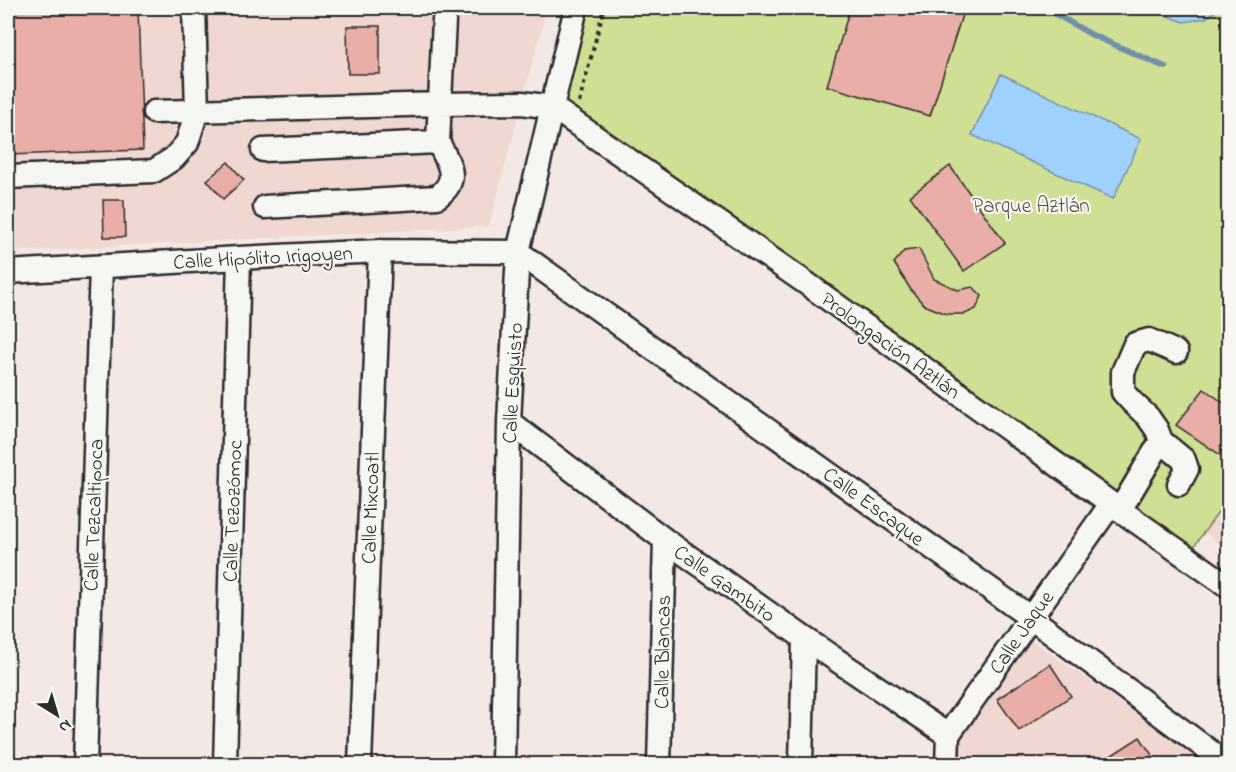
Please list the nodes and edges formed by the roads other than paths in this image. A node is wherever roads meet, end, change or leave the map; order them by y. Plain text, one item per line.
1 (194, 8) edge
2 (576, 8) edge
3 (444, 20) dead end
4 (441, 104) junction
5 (552, 106) junction
6 (197, 111) junction
7 (154, 112) dead end
8 (438, 142) junction
9 (263, 150) dead end
10 (8, 177) edge
11 (265, 207) dead end
12 (380, 252) junction
13 (519, 252) junction
14 (240, 258) junction
15 (102, 266) junction
16 (8, 272) edge
17 (1176, 352) dead end
18 (509, 422) junction
19 (1161, 441) junction
20 (1179, 484) dead end
21 (1116, 507) junction
22 (665, 540) junction
23 (1228, 586) edge
24 (1031, 618) junction
25 (804, 638) junction
26 (948, 735) junction
27 (85, 765) edge
28 (225, 765) edge
29 (360, 765) edge
30 (503, 765) edge
31 (659, 765) edge
32 (801, 765) edge
33 (947, 765) edge
34 (1227, 765) edge

1 - 6 street
2 - 5 street, Calle Esquisto
3 - 4 street
4 - 5 street
4 - 6 street
4 - 8 street
5 - 13 street, Calle Esquisto
5 - 21 street, Prolongación Aztlán
6 - 7 street
6 - 10 street
8 - 9 street
8 - 11 street
12 - 13 street, Calle Hipólito Irigoyen
12 - 14 street, Calle Hipólito Irigoyen
12 - 29 street, Calle Mixcoatl
13 - 18 street, Calle Esquisto
13 - 24 street, Calle Escaque
14 - 15 street, Calle Hipólito Irigoyen
14 - 28 street, Calle Tezozómoc
15 - 16 street, Calle Hipólito Irigoyen
15 - 27 street, Calle Tezcaltipoca
17 - 19 street
18 - 22 street, Calle Gambito
18 - 30 street, Calle Esquisto
19 - 20 street
19 - 21 street, Calle Jaque
21 - 23 street, Prolongación Aztlán
21 - 24 street, Calle Jaque
22 - 25 street, Calle Gambito
22 - 31 street, Calle Blancas
24 - 26 street, Calle Jaque
24 - 34 street, Calle Escaque
25 - 26 street, Calle Gambito
25 - 32 street
26 - 33 street

